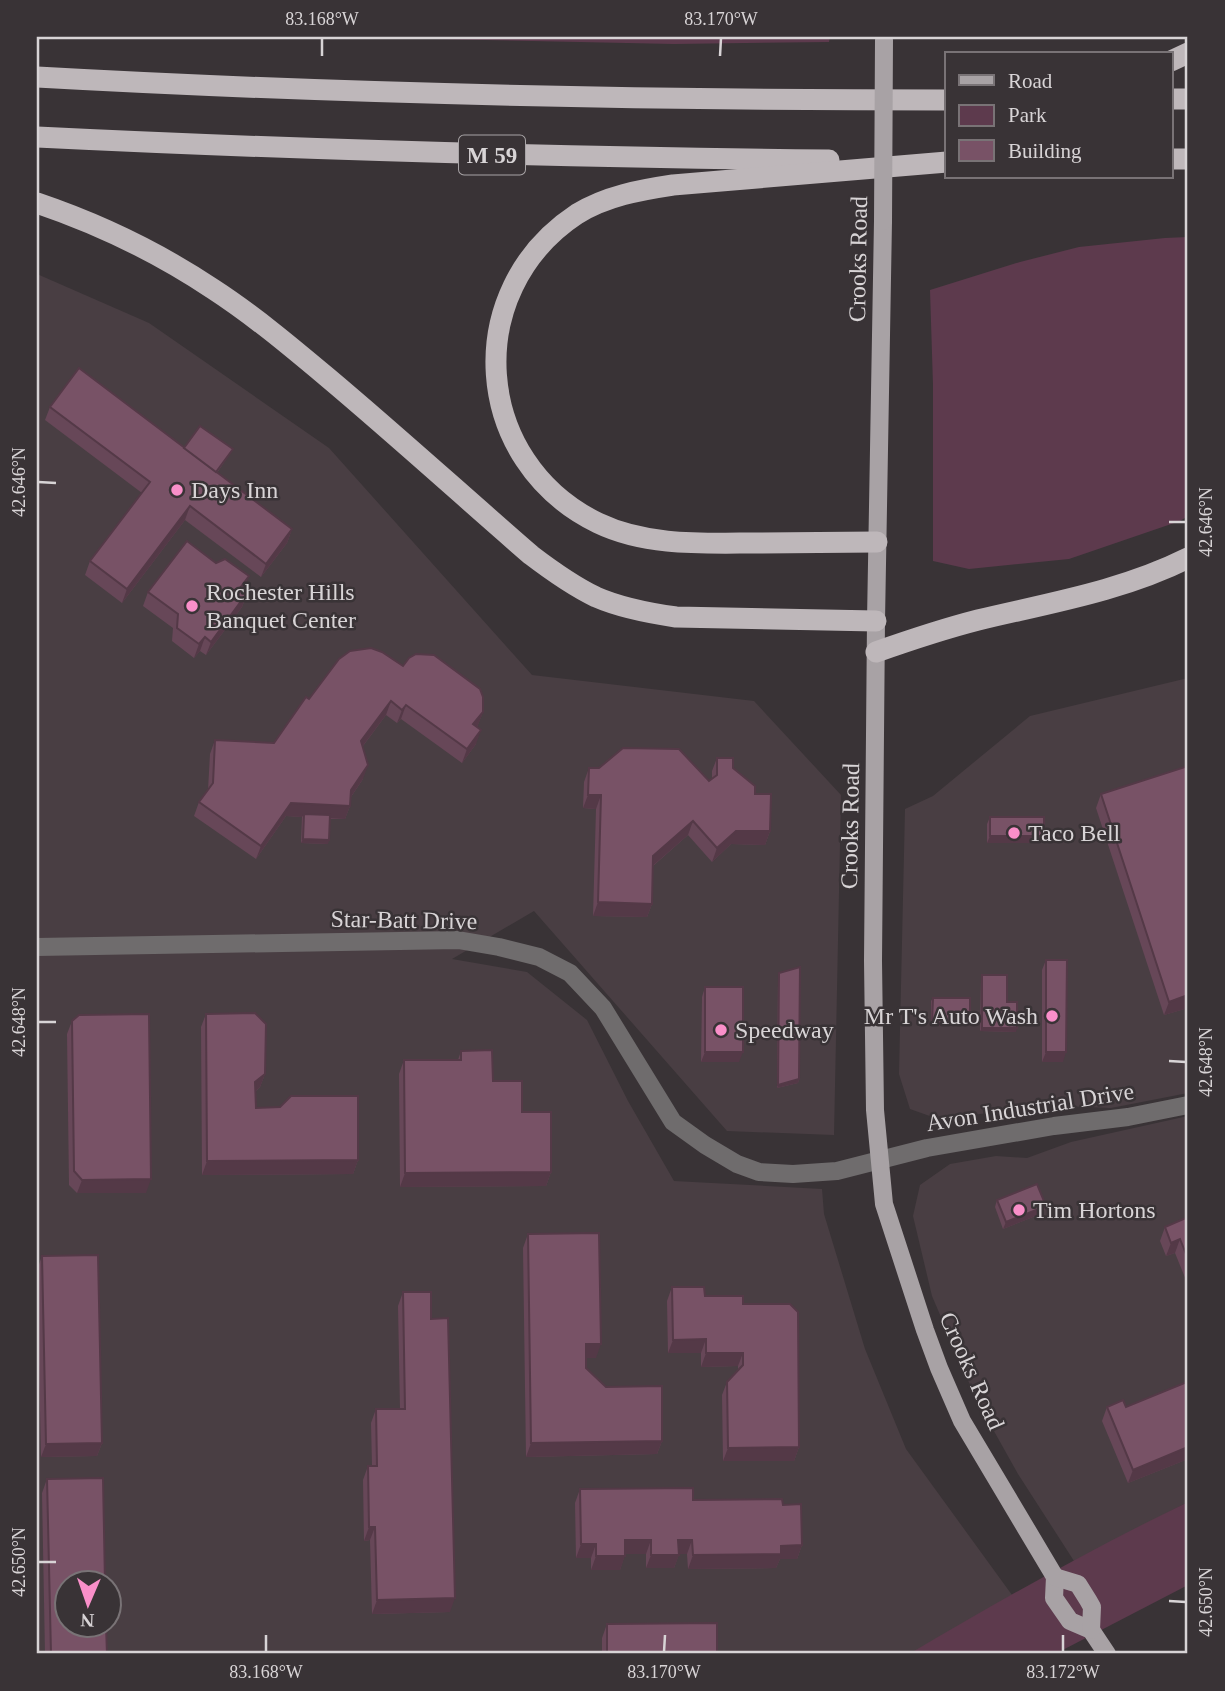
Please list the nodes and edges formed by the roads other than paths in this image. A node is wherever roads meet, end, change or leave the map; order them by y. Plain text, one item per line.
1 (884, 38) edge
2 (1188, 53) edge
3 (1172, 61) edge
4 (37, 77) edge
5 (945, 90) edge
6 (840, 100) junction
7 (945, 100) edge
8 (37, 137) edge
9 (945, 162) edge
10 (945, 162) edge
11 (37, 203) edge
12 (877, 542) junction
13 (1188, 558) edge
14 (876, 621) junction
15 (876, 652) junction
16 (37, 947) edge
17 (1188, 1105) edge
18 (880, 1159) junction
19 (1055, 1577) junction
20 (1091, 1630) junction
21 (1107, 1654) edge

1 - 12 main road, Crooks Road, bridge
2 - 3 highway
4 - 6 highway
5 - 6 highway
6 - 7 highway
8 - 9 highway, M 59
10 - 12 highway
11 - 14 highway
12 - 14 main road, Crooks Road
13 - 15 highway
14 - 15 main road, Crooks Road
15 - 18 main road, Crooks Road
16 - 18 street, Star-Batt Drive
17 - 18 street, Avon Industrial Drive
18 - 19 main road, Crooks Road
19 - 20 main road, Crooks Road
19 - 20 main road, Crooks Road
20 - 21 main road, Crooks Road

